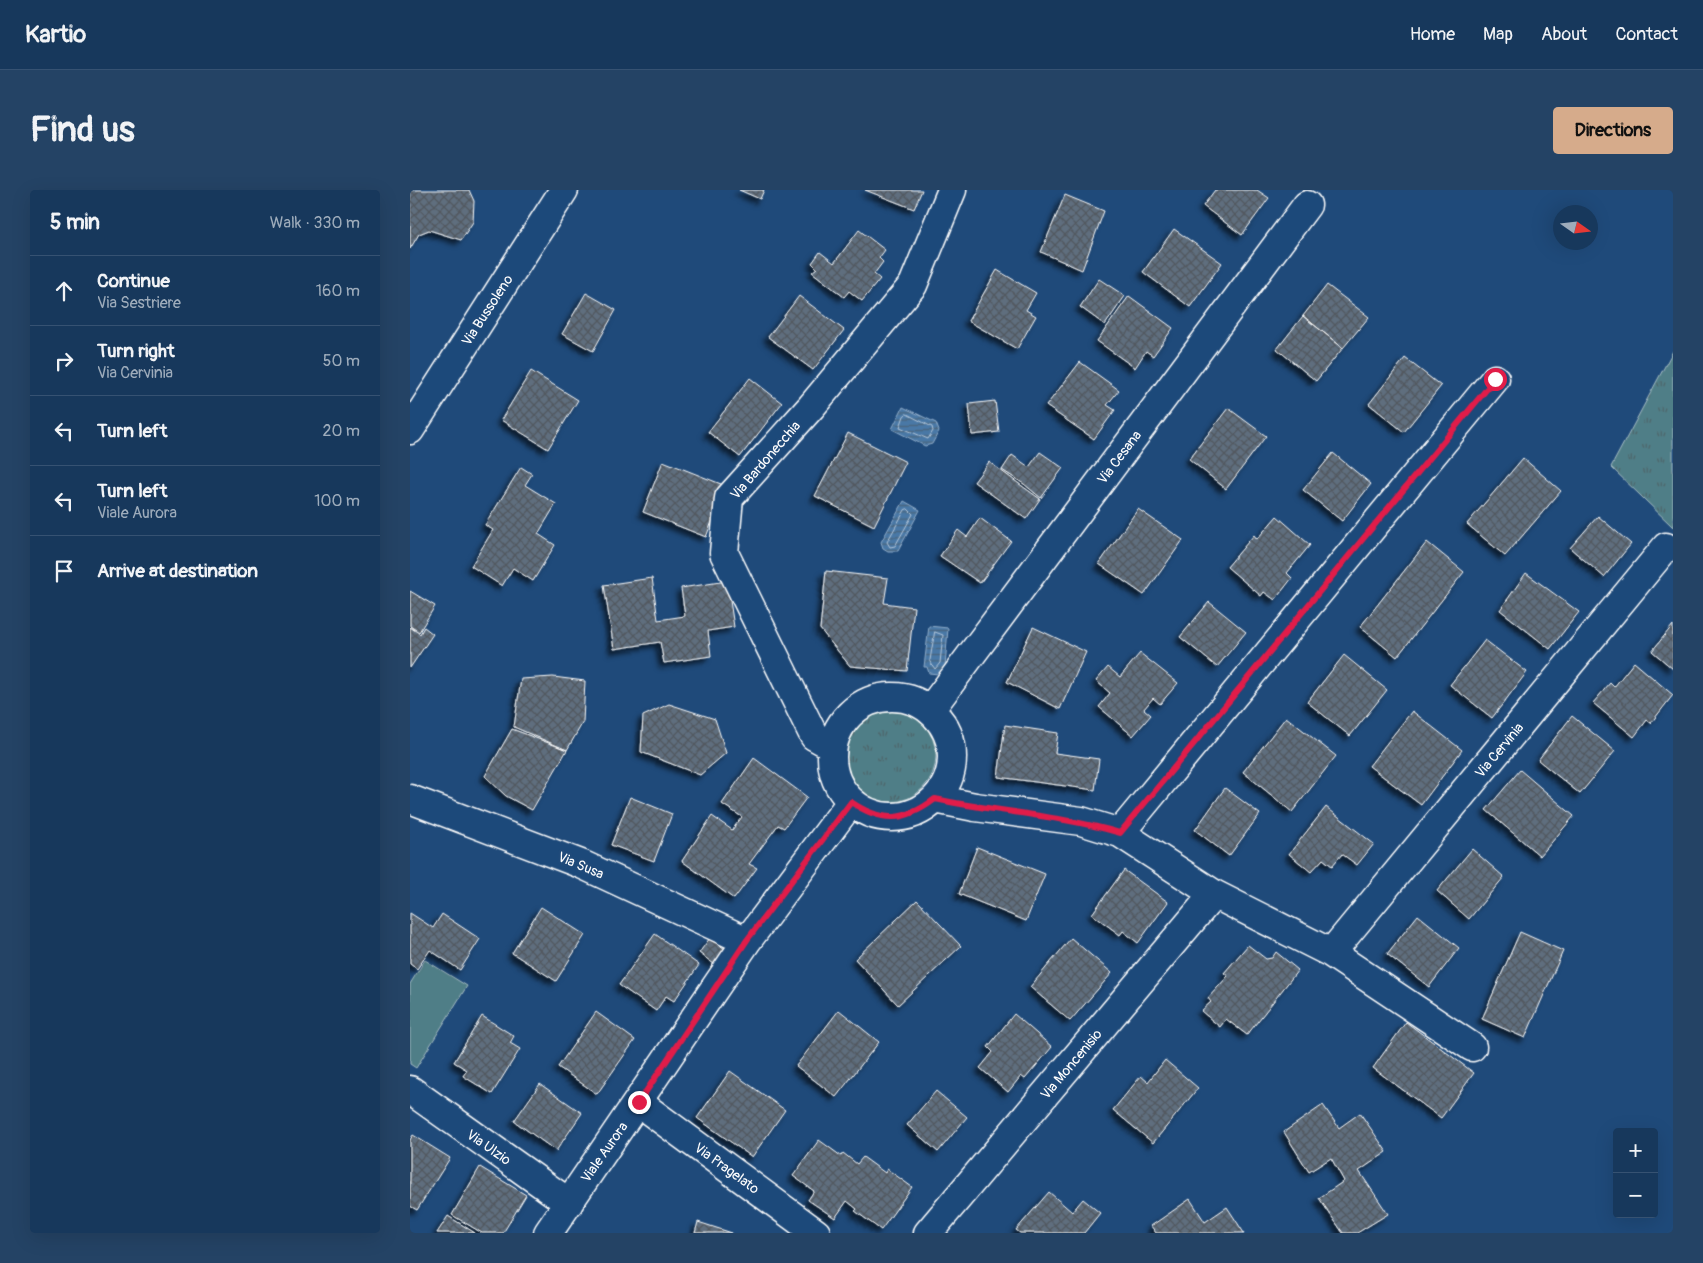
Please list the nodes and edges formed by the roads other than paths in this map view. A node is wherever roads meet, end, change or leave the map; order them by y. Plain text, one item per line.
1 (564, 190) edge
2 (952, 190) edge
3 (1307, 205) dead end
4 (1495, 379) dead end
5 (410, 430) edge
6 (1666, 547) dead end
7 (930, 710) junction
8 (832, 746) junction
9 (410, 799) edge
10 (935, 799) junction
11 (851, 802) junction
12 (1120, 833) junction
13 (1214, 894) junction
14 (747, 940) junction
15 (1331, 952) junction
16 (1472, 1047) dead end
17 (410, 1090) edge
18 (639, 1102) junction
19 (569, 1203) junction
20 (548, 1233) edge
21 (816, 1233) edge
22 (928, 1233) edge

1 - 5 street, Via Bussoleno
2 - 8 street, Via Bardonecchia
3 - 7 street, Via Cesana
4 - 12 street
6 - 15 street, Via Cervinia
7 - 8 street
7 - 10 street
8 - 11 street
9 - 14 street, Via Susa
10 - 11 street
10 - 12 street
11 - 14 street, Viale Aurora
12 - 13 street
13 - 15 street
13 - 22 street, Via Moncenisio
14 - 18 street, Viale Aurora
15 - 16 street
17 - 19 street, Via Ulzio
18 - 19 street, Viale Aurora
18 - 21 street, Via Pragelato
19 - 20 street, Viale Aurora

